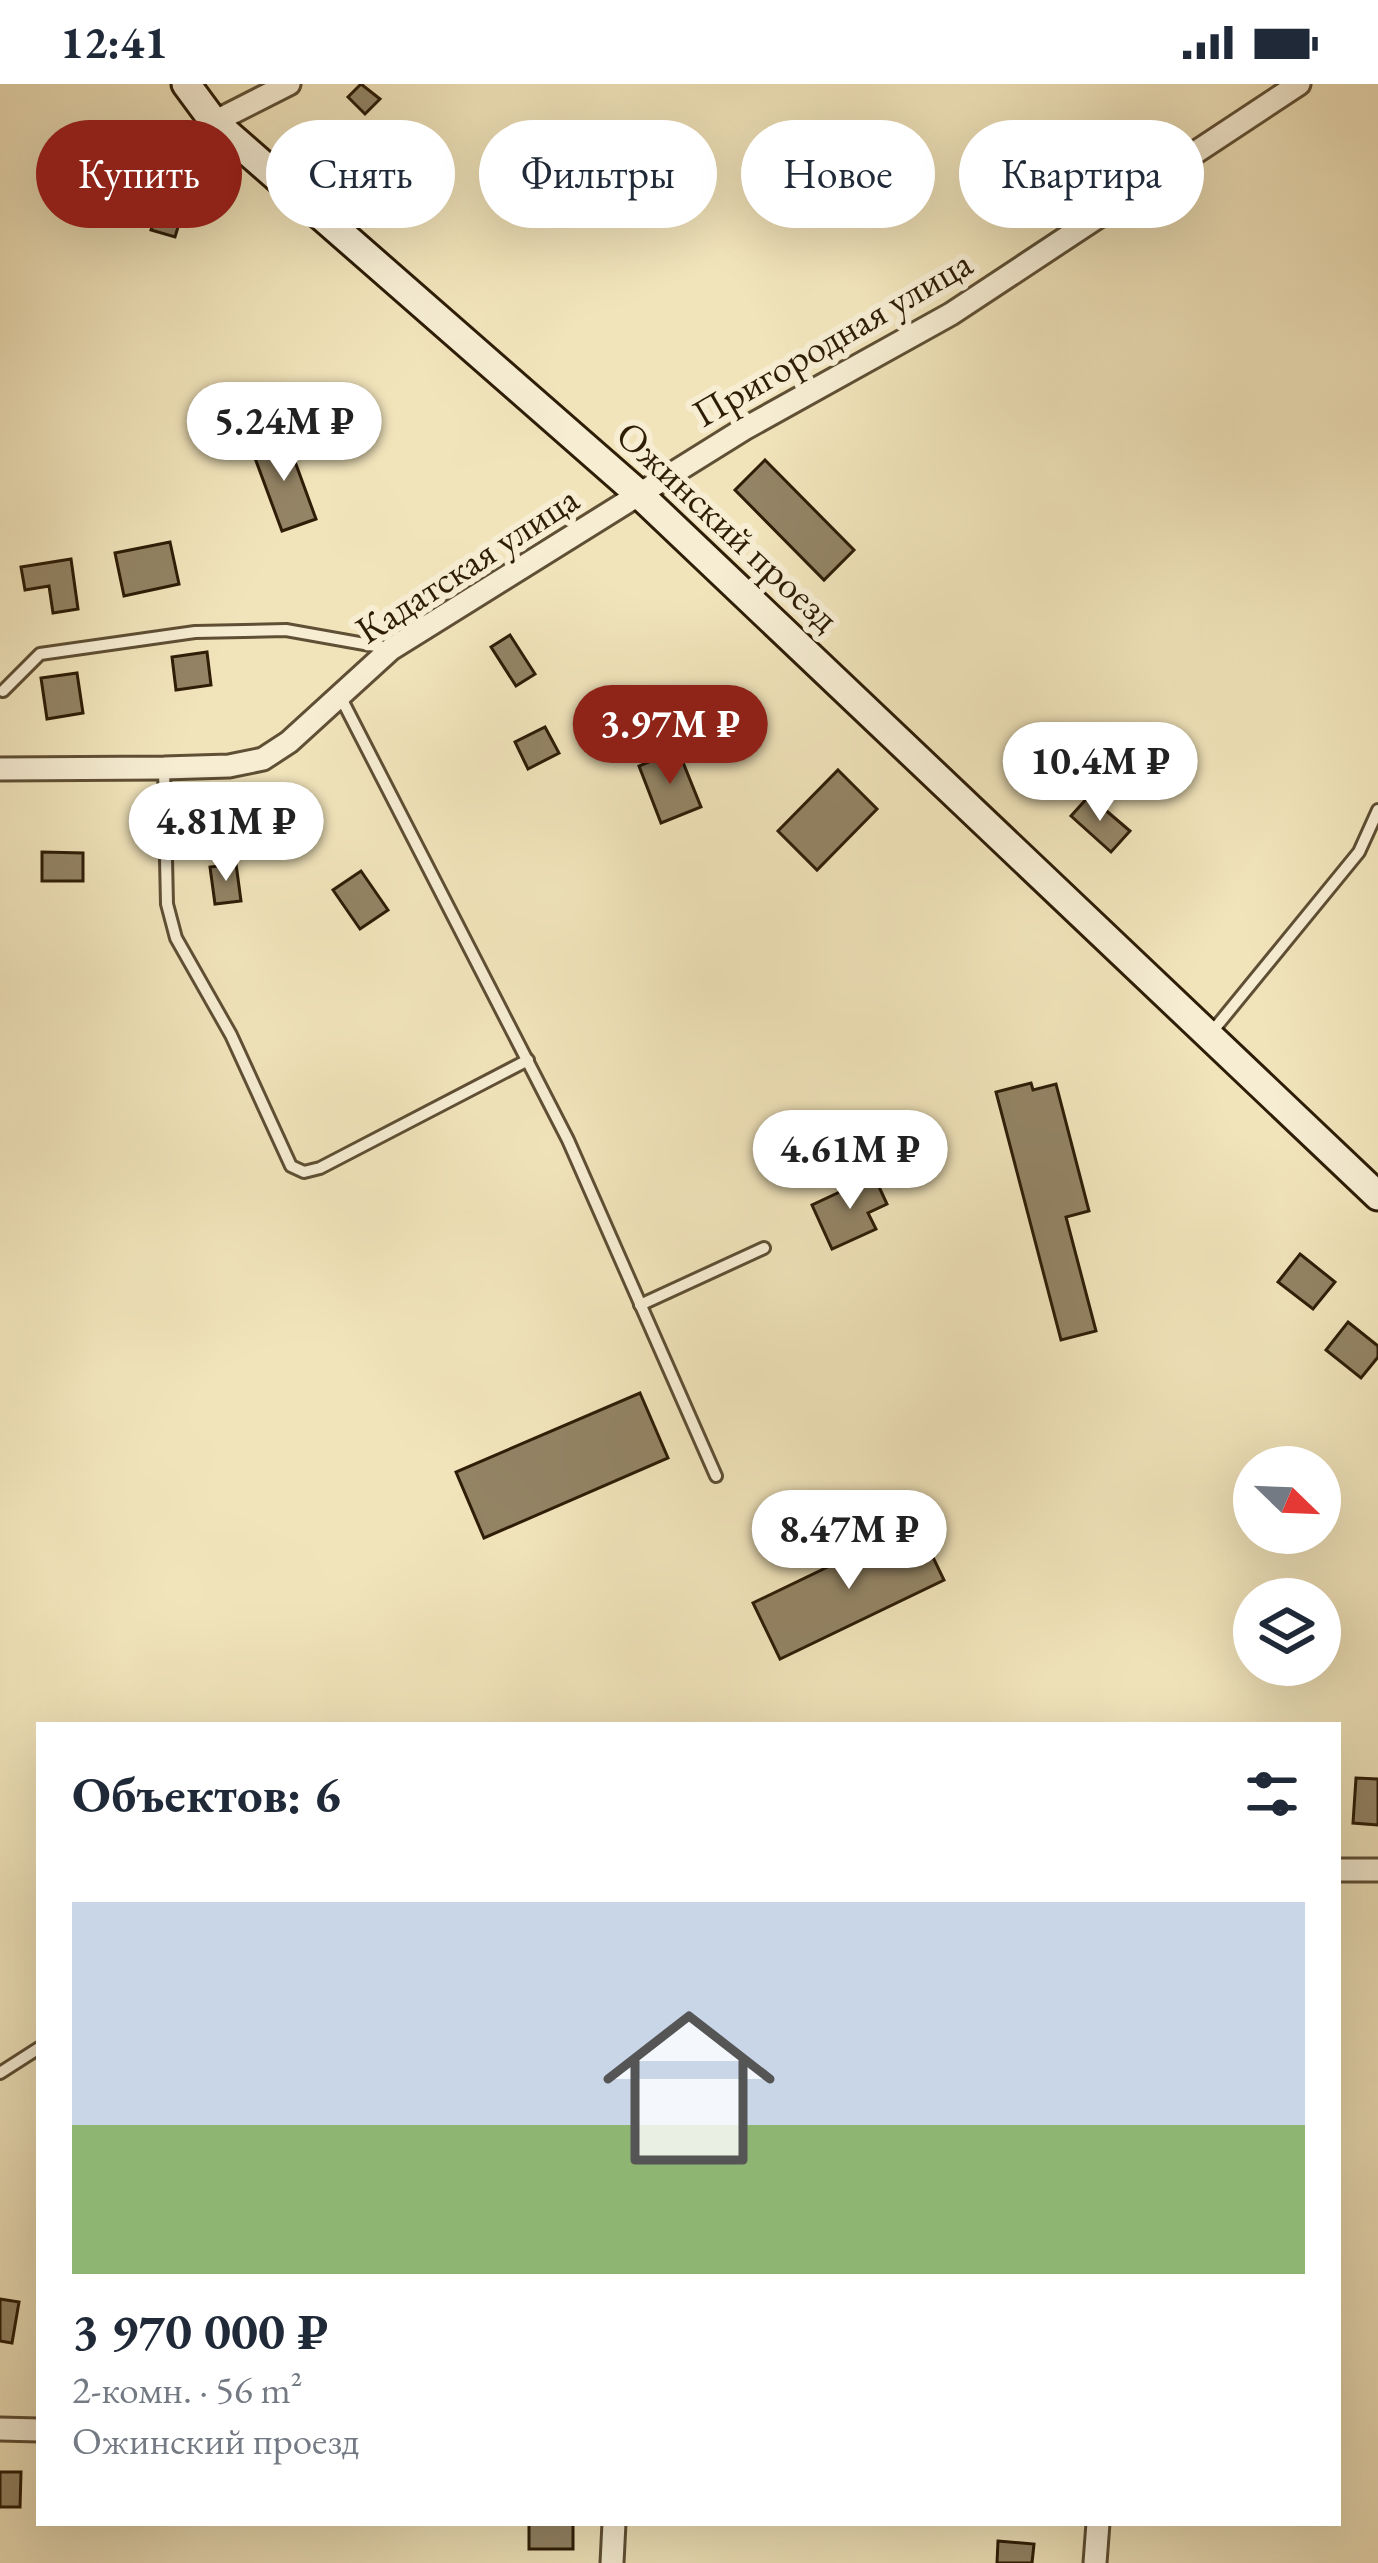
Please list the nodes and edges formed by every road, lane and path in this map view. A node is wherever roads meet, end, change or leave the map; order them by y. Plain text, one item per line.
1 (186, 84) edge
2 (289, 84) edge
3 (1299, 84) edge
4 (213, 120) edge
5 (218, 120) edge
6 (242, 147) edge
7 (640, 495) junction
8 (391, 649) junction
9 (3, 691) dead end
10 (340, 696) junction
11 (164, 768) junction
12 (0, 769) edge
13 (1378, 810) edge
14 (1209, 1036) junction
15 (528, 1060) junction
16 (1378, 1195) edge
17 (764, 1248) dead end
18 (640, 1305) junction
19 (716, 1476) dead end
20 (1341, 1870) edge
21 (1378, 1870) edge
22 (36, 2050) edge
23 (0, 2073) edge
24 (0, 2429) edge
25 (36, 2429) edge
26 (614, 2526) edge
27 (1098, 2526) edge
28 (612, 2563) edge
29 (1095, 2563) edge

1 - 4 main road, Ожинский проезд
2 - 5 street
3 - 7 street, Пригородная улица
6 - 7 main road, Ожинский проезд
7 - 8 street, Кадатская улица
7 - 14 main road, Ожинский проезд
8 - 9 lane
8 - 10 street, Кадатская улица
10 - 11 street, Кадатская улица
10 - 15 lane
11 - 12 street, Кадатская улица
11 - 15 lane
13 - 14 lane
14 - 16 main road, Ожинский проезд
15 - 18 lane
17 - 18 lane
18 - 19 lane
20 - 21 street
22 - 23 lane
24 - 25 street
26 - 28 street
27 - 29 street

